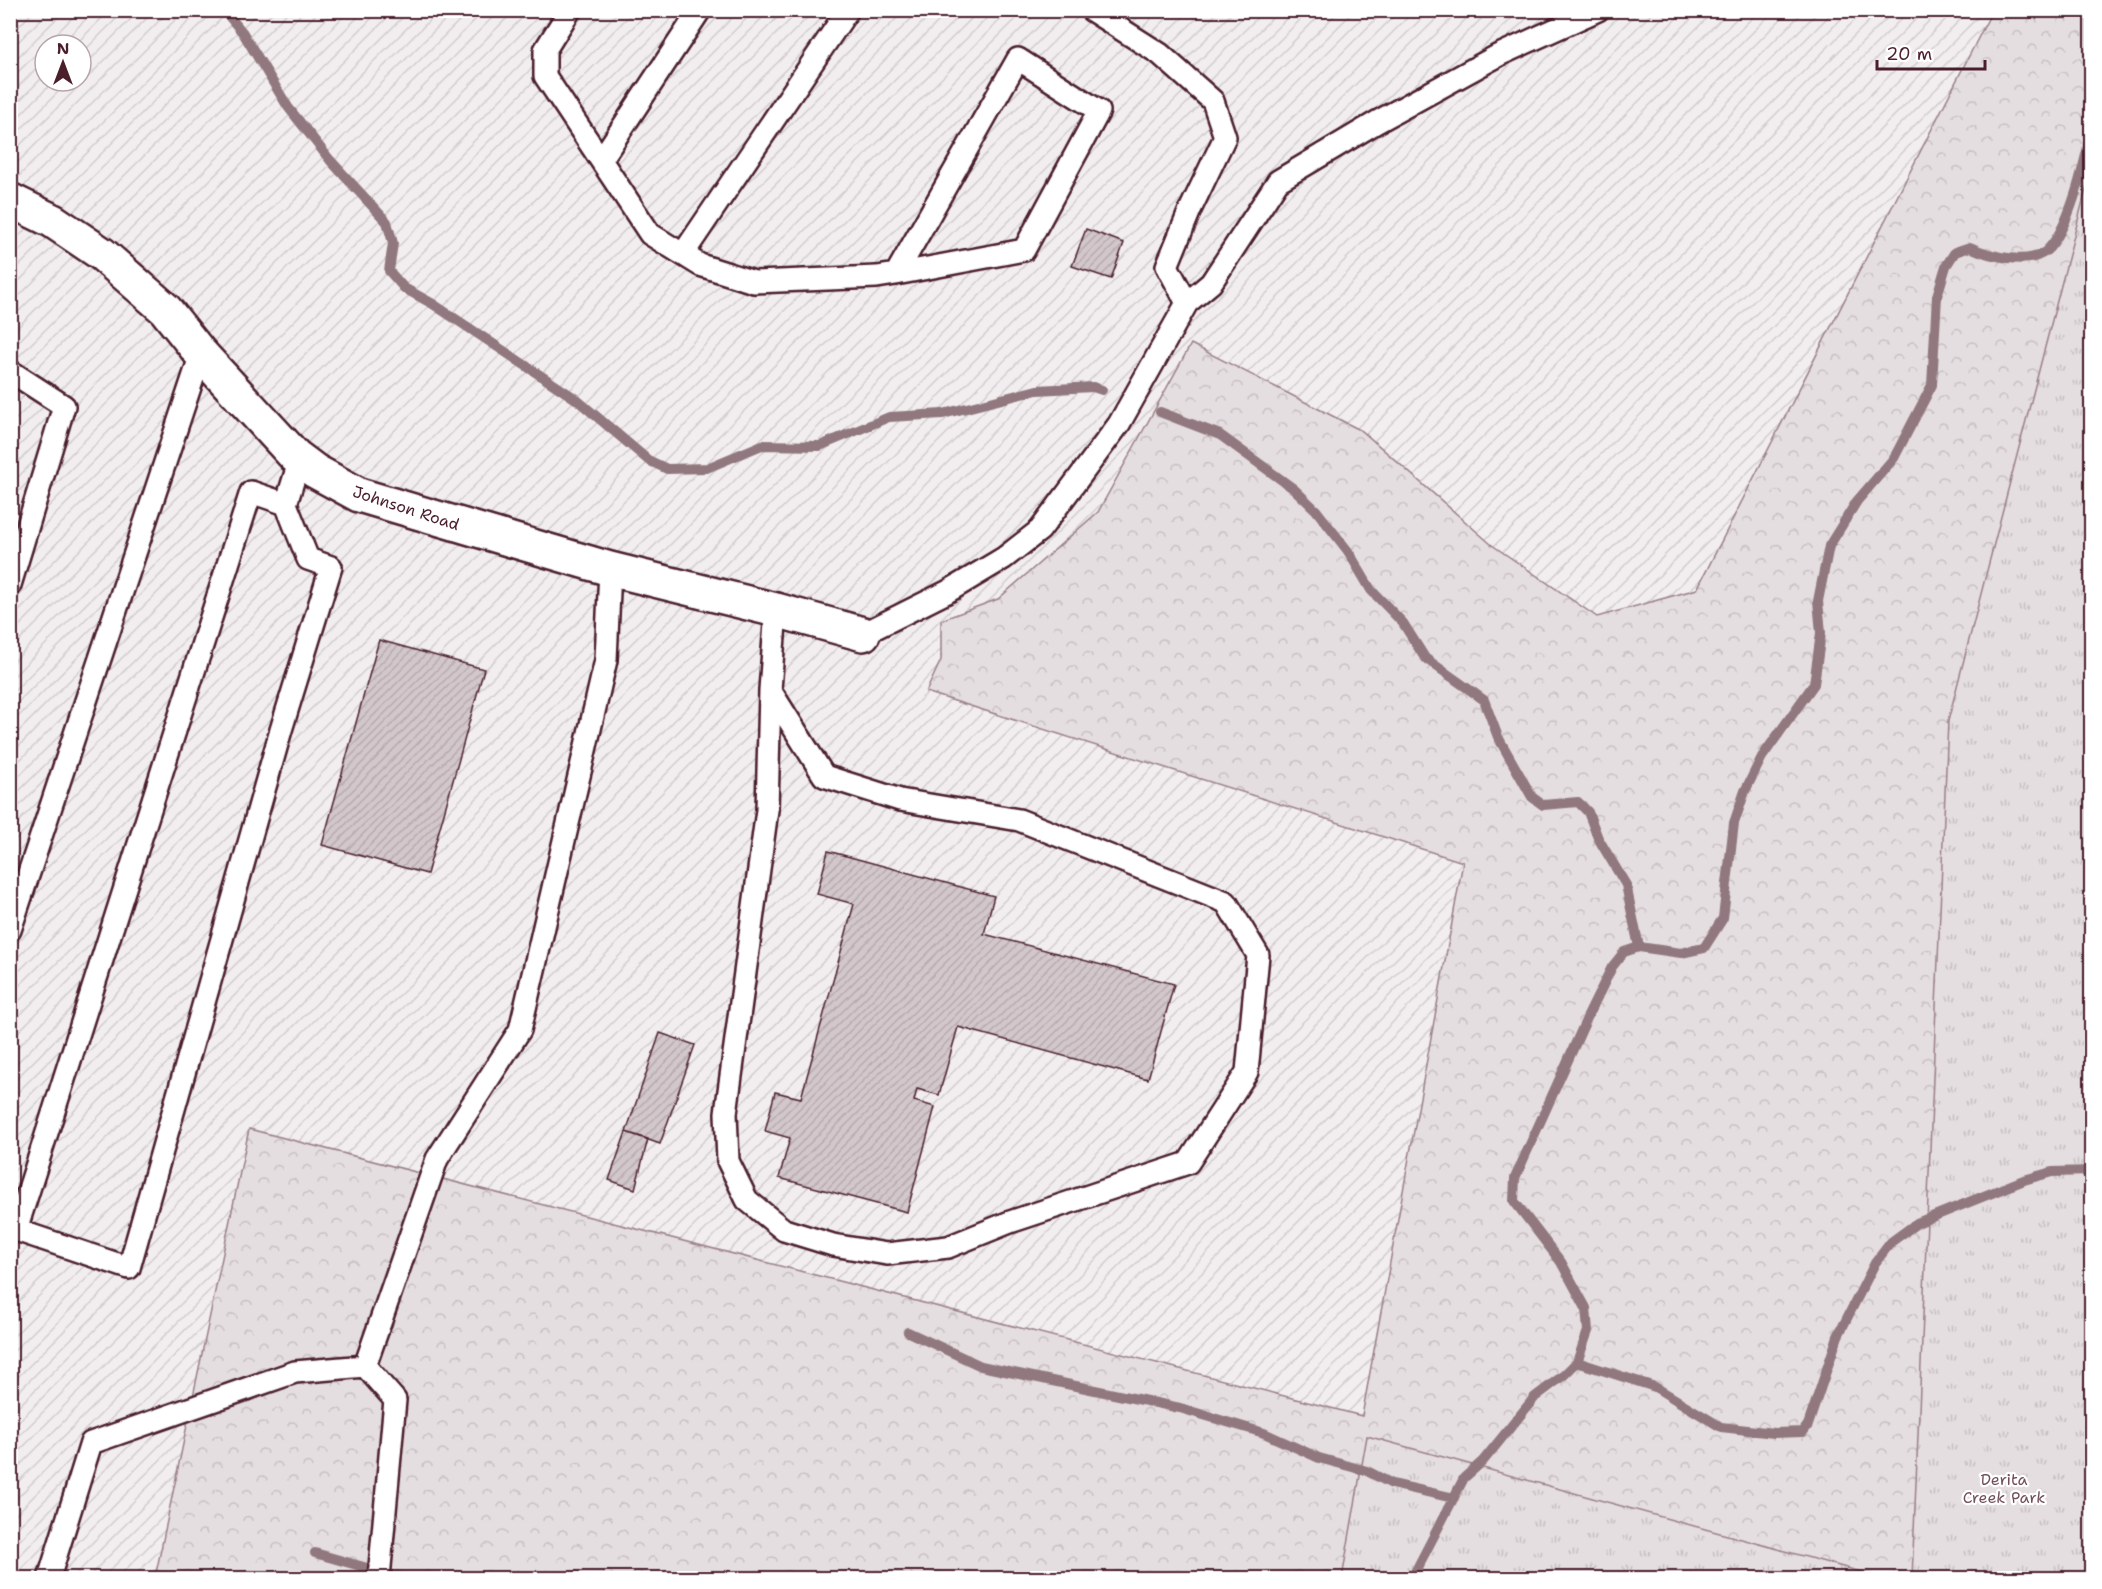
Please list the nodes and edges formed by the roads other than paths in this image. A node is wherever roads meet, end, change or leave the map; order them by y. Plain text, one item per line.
1 (570, 10) edge
2 (700, 10) edge
3 (848, 10) edge
4 (1091, 10) edge
5 (1598, 10) edge
6 (601, 160) junction
7 (10, 200) edge
8 (683, 254) junction
9 (896, 274) junction
10 (1186, 303) junction
11 (201, 354) junction
12 (10, 371) edge
13 (300, 459) junction
14 (286, 504) junction
15 (610, 569) junction
16 (10, 585) edge
17 (776, 610) junction
18 (863, 634) joint
19 (770, 690) junction
20 (10, 930) edge
21 (365, 1366) junction
22 (49, 1578) edge
23 (379, 1578) edge

1 - 6 lane
2 - 6 lane
3 - 8 lane
4 - 10 lane
5 - 10 lane
6 - 8 lane
7 - 11 street, Johnson Road
8 - 9 lane
9 - 9 lane
10 - 18 lane
11 - 13 street, Johnson Road
11 - 20 lane
12 - 16 lane
13 - 14 lane
13 - 15 street, Johnson Road
14 - 14 lane
15 - 17 street, Johnson Road
15 - 21 lane
17 - 18 street, Johnson Road
17 - 19 lane
19 - 19 lane
21 - 22 lane
21 - 23 lane

